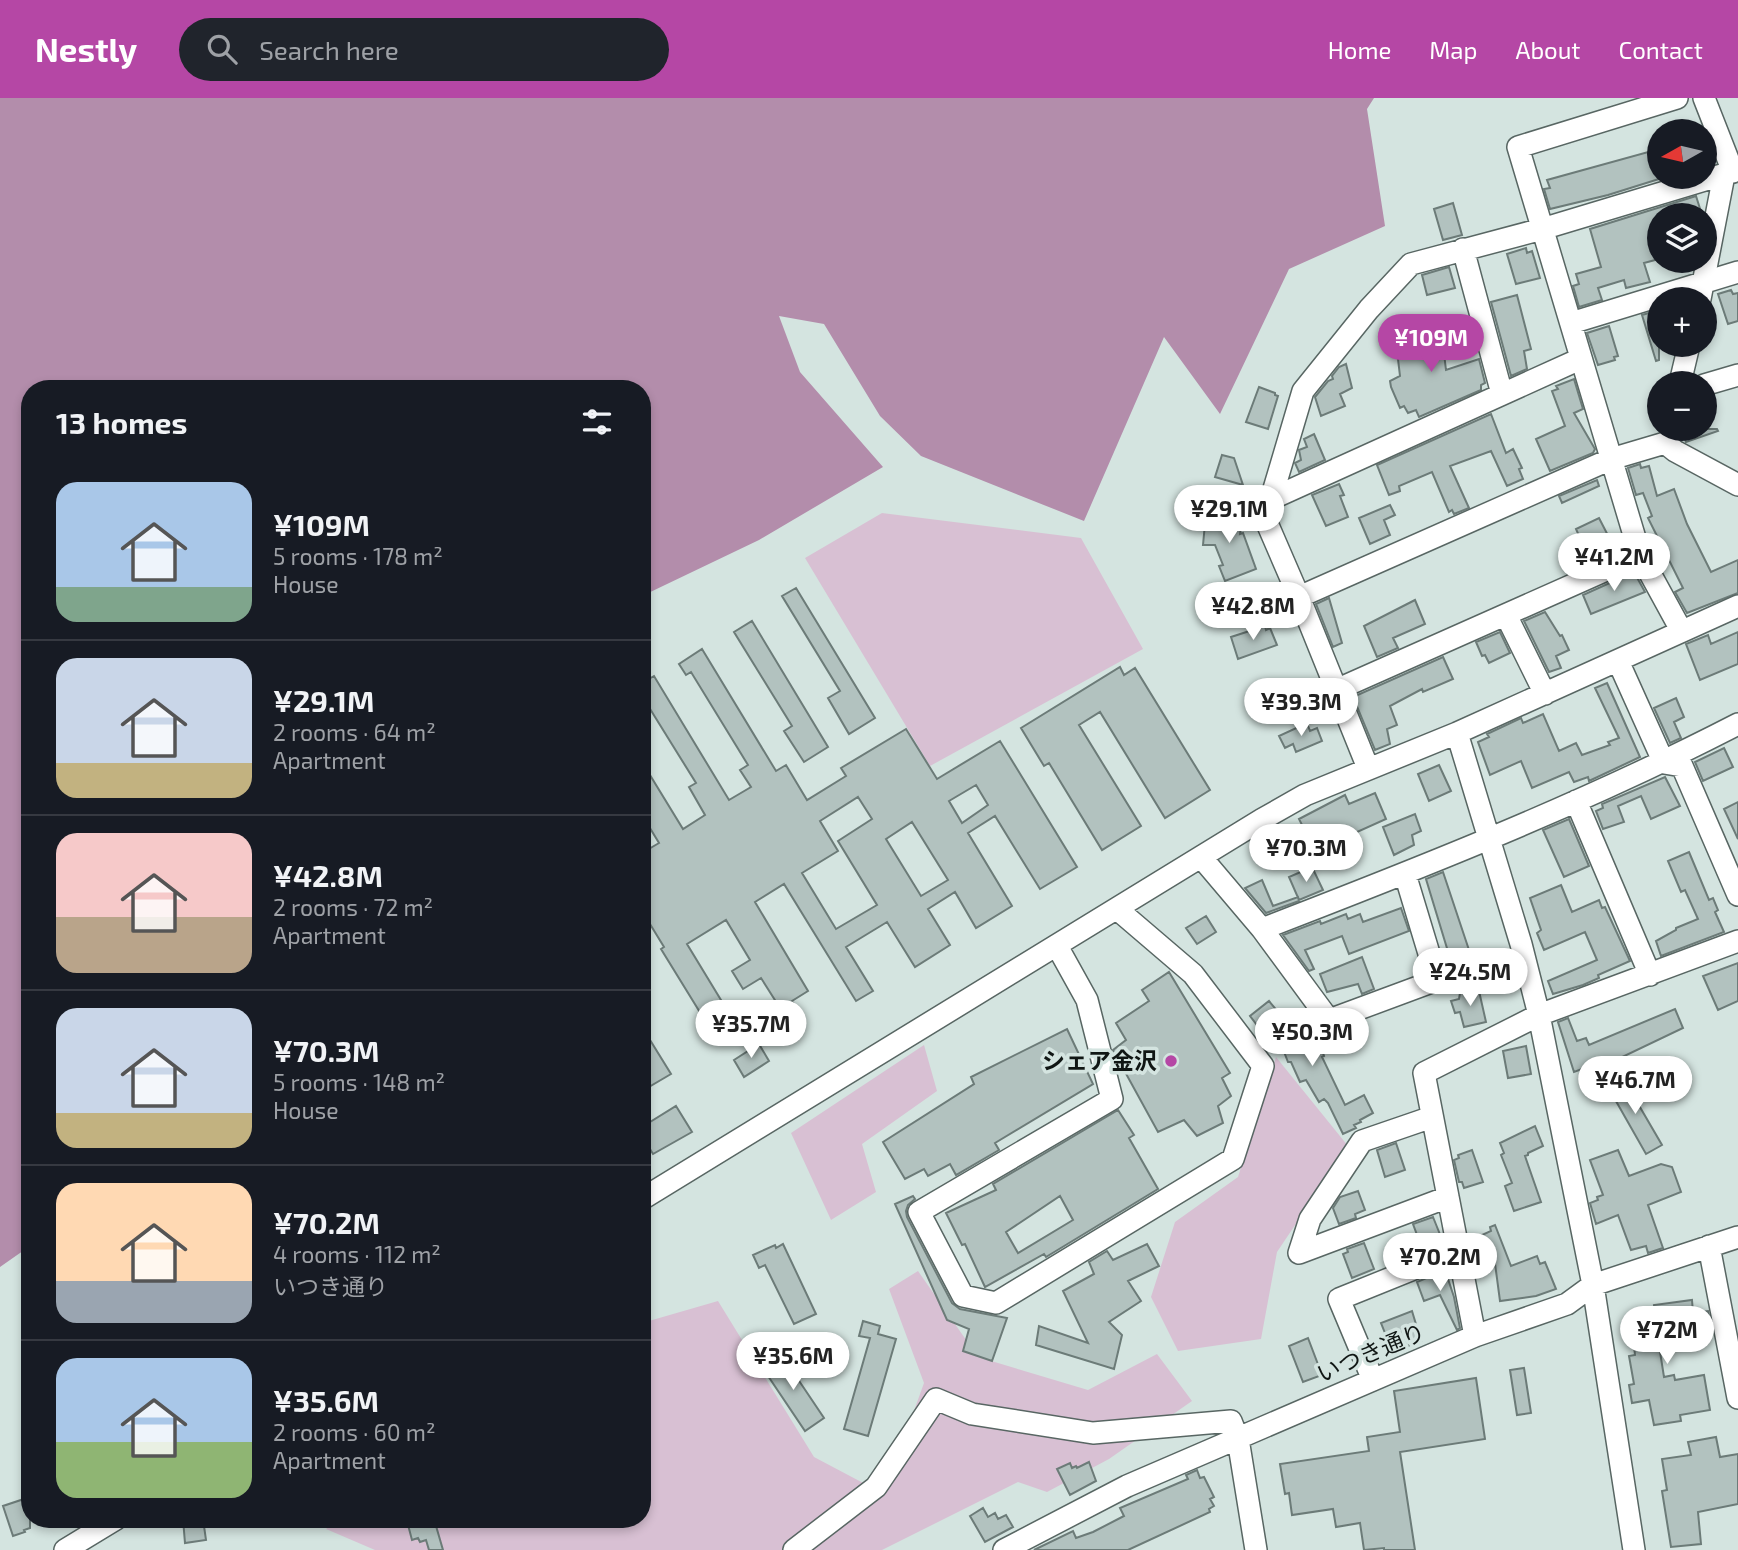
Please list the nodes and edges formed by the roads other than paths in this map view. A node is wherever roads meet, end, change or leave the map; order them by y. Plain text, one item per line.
1 (1677, 98) edge
2 (1704, 98) edge
3 (1732, 172) edge
4 (1542, 229) junction
5 (1463, 249) junction
6 (1738, 272) edge
7 (1703, 287) edge
8 (1710, 287) edge
9 (1647, 305) edge
10 (1572, 323) junction
11 (1580, 359) junction
12 (1738, 375) edge
13 (1717, 381) edge
14 (1503, 394) junction
15 (1655, 441) edge
16 (1670, 441) edge
17 (1611, 459) junction
18 (1736, 483) edge
19 (1271, 499) junction
20 (1640, 555) junction
21 (1299, 597) junction
22 (1738, 606) edge
23 (1506, 615) junction
24 (1681, 631) junction
25 (1618, 661) junction
26 (1336, 690) junction
27 (1545, 694) junction
28 (1738, 724) edge
29 (1457, 733) junction
30 (1664, 763) junction
31 (1368, 768) junction
32 (1576, 801) junction
33 (1489, 838) junction
34 (1201, 857) junction
35 (1405, 874) junction
36 (1738, 895) edge
37 (1117, 909) junction
38 (1262, 929) junction
39 (1738, 941) edge
40 (1057, 946) junction
41 (1650, 975) junction
42 (1539, 1015) junction
43 (1432, 1117) junction
44 (651, 1194) edge
45 (1448, 1197) junction
46 (1738, 1237) edge
47 (1709, 1246) junction
48 (1458, 1251) junction
49 (1593, 1285) junction
50 (1475, 1336) junction
51 (1373, 1381) junction
52 (1738, 1398) edge
53 (1237, 1439) junction
54 (101, 1528) edge
55 (65, 1550) edge
56 (794, 1550) edge
57 (1004, 1550) edge
58 (1256, 1550) edge
59 (1634, 1550) edge

1 - 4 street
2 - 3 street
3 - 4 street
3 - 7 street
4 - 5 street
4 - 10 street
5 - 14 street
5 - 19 street
6 - 8 street
9 - 10 street
10 - 11 street
11 - 14 street
11 - 17 street
12 - 13 street
14 - 19 street
15 - 17 street
16 - 18 street
17 - 20 street
17 - 21 street
19 - 21 street
20 - 23 street
20 - 24 street
21 - 26 street
22 - 24 street
23 - 26 street
23 - 27 street
24 - 25 street
25 - 27 street
25 - 30 street
26 - 31 street
27 - 29 street
28 - 30 street
29 - 31 street
29 - 33 street
30 - 32 street
30 - 36 street
31 - 34 street
32 - 33 street
32 - 41 street
33 - 35 street
33 - 42 street
34 - 37 street
34 - 38 street
35 - 38 street
35 - 38 street
37 - 40 street
37 - 40 street
39 - 41 street
40 - 44 street
41 - 42 street
42 - 43 street
42 - 49 street
43 - 45 street
43 - 45 street
45 - 48 street
46 - 47 street, いつき通り
47 - 49 street, いつき通り
47 - 52 street
48 - 50 street
48 - 51 street
49 - 50 street, いつき通り
49 - 59 street
50 - 51 street, いつき通り
51 - 53 street, いつき通り
53 - 56 street
53 - 57 street, いつき通り
53 - 58 street
54 - 55 street

